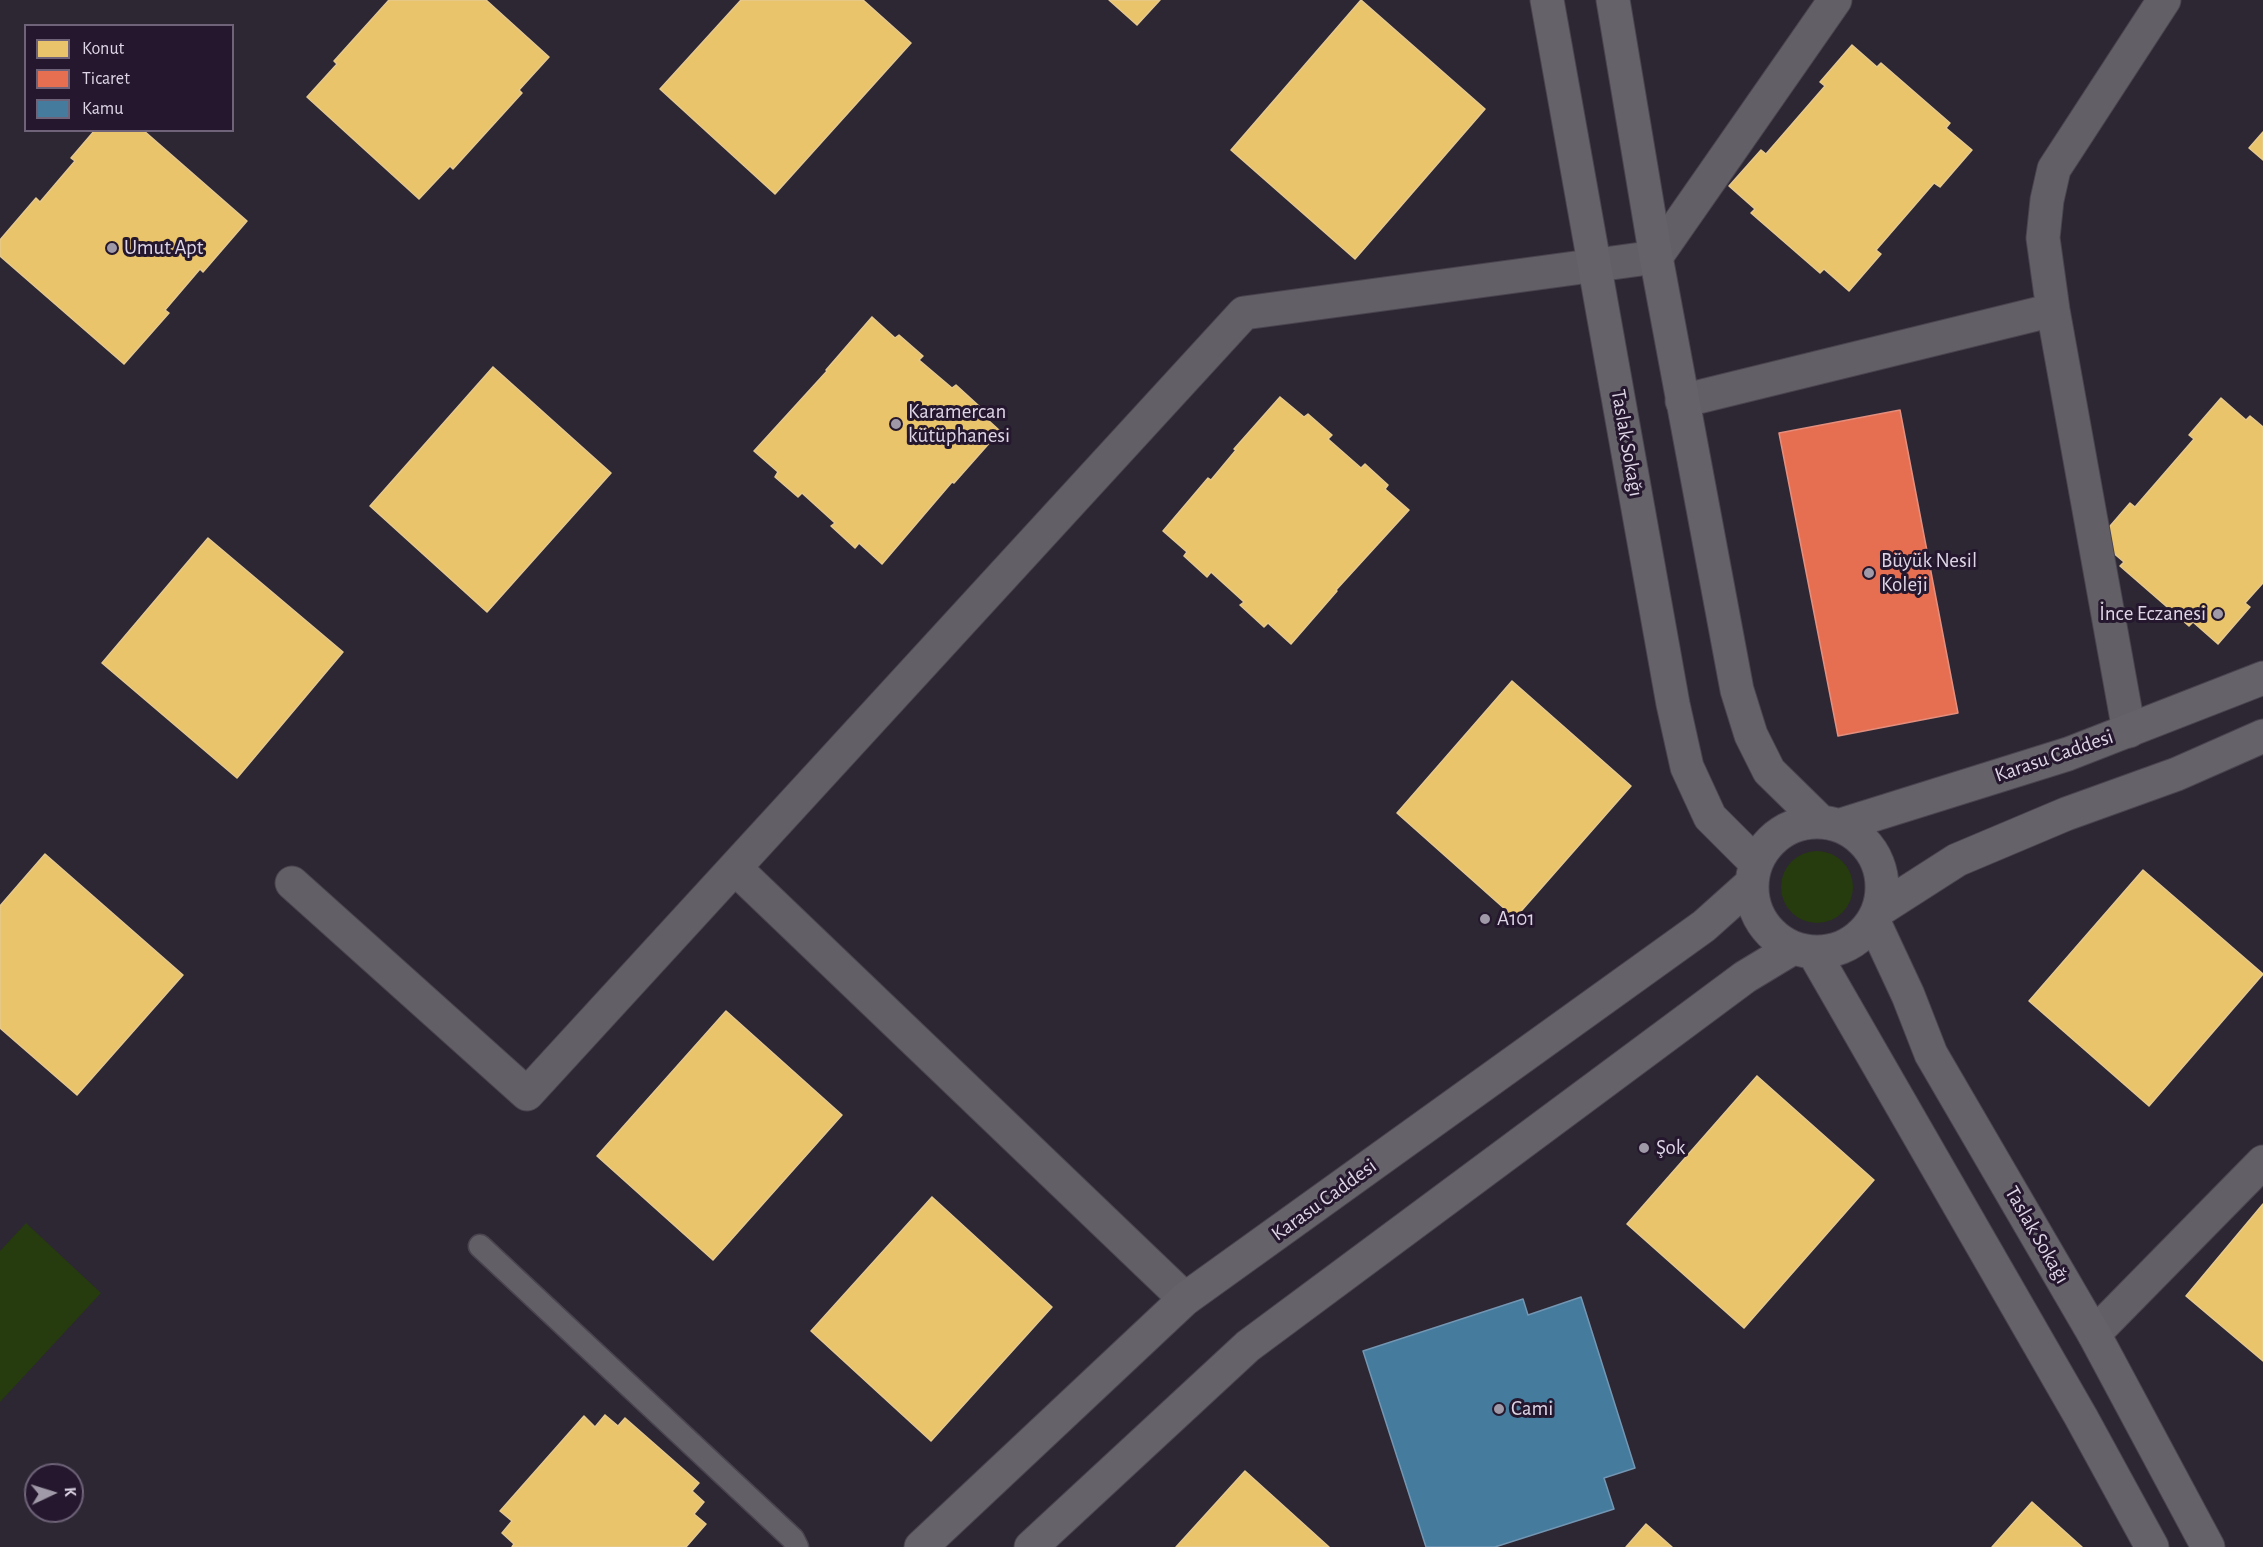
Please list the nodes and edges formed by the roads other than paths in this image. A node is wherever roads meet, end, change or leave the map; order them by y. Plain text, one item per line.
1 (1547, 0) edge
2 (1613, 0) edge
3 (1835, 0) edge
4 (2164, 0) edge
5 (1656, 257) junction
6 (1595, 266) junction
7 (2053, 310) junction
8 (1682, 401) junction
9 (2263, 678) edge
10 (2129, 731) junction
11 (2263, 736) edge
12 (1831, 823) junction
13 (735, 868) junction
14 (1754, 873) junction
15 (292, 883) dead end
16 (1876, 915) junction
17 (1804, 951) junction
18 (2263, 1162) edge
19 (480, 1246) dead end
20 (1185, 1299) junction
21 (2094, 1334) junction
22 (797, 1547) edge
23 (921, 1547) edge
24 (1031, 1547) edge
25 (2152, 1547) edge
26 (2208, 1547) edge

1 - 6 street, Taslak Sokağı
2 - 5 street
3 - 5 street
4 - 7 street
5 - 6 street
5 - 8 street
6 - 13 street
6 - 14 street, Taslak Sokağı
7 - 8 street
7 - 10 street
8 - 12 street
9 - 10 street, Karasu Caddesi
10 - 12 street, Karasu Caddesi
11 - 16 street
12 - 14 street
12 - 16 street
13 - 15 street
13 - 20 street
14 - 17 street
14 - 20 street, Karasu Caddesi
16 - 17 street
16 - 21 street, Taslak Sokağı
17 - 24 street
17 - 25 street
18 - 21 street
19 - 22 lane
20 - 23 street, Karasu Caddesi
21 - 26 street, Taslak Sokağı

